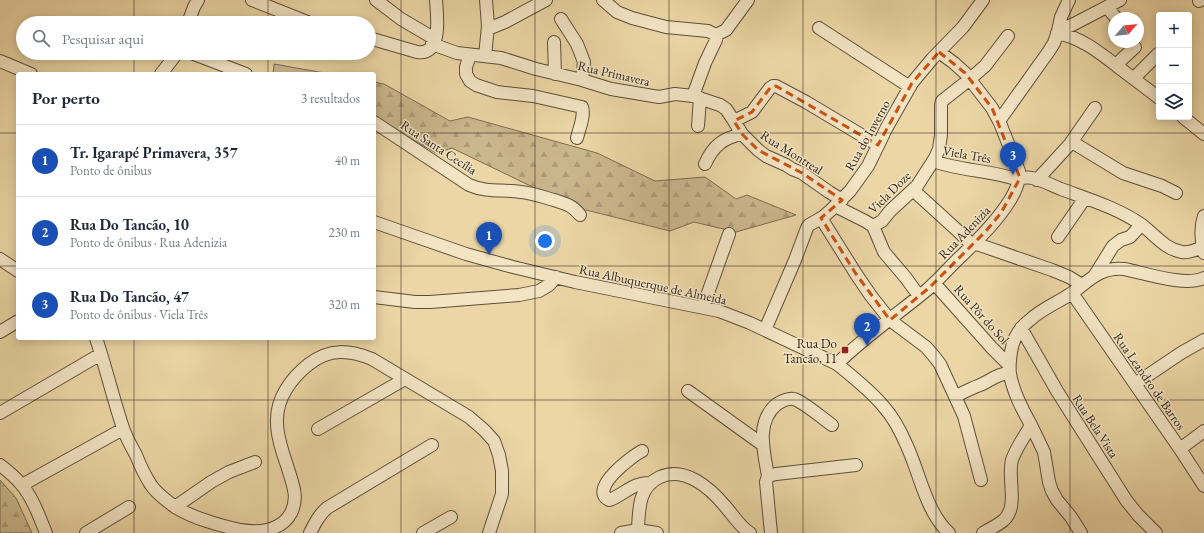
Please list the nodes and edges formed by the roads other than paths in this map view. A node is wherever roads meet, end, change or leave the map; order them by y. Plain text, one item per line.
1 (198, 0) edge
2 (252, 0) edge
3 (376, 0) edge
4 (436, 0) edge
5 (486, 0) edge
6 (546, 0) edge
7 (603, 0) edge
8 (748, 0) edge
9 (983, 0) edge
10 (1069, 0) edge
11 (1120, 0) edge
12 (1107, 7) junction
13 (1111, 12) edge
14 (191, 16) edge
15 (292, 16) edge
16 (561, 19) dead end
17 (819, 28) dead end
18 (488, 29) junction
19 (1058, 32) junction
20 (716, 35) junction
21 (1008, 36) dead end
22 (376, 40) edge
23 (434, 42) junction
24 (554, 42) dead end
25 (1134, 48) edge
26 (939, 52) junction
27 (470, 55) junction
28 (485, 56) junction
29 (1156, 56) edge
30 (172, 60) edge
31 (209, 60) edge
32 (0, 61) edge
33 (1118, 67) junction
34 (26, 72) edge
35 (163, 72) edge
36 (241, 72) edge
37 (555, 74) junction
38 (1134, 78) junction
39 (970, 79) junction
40 (582, 80) junction
41 (910, 87) junction
42 (1156, 96) edge
43 (697, 97) junction
44 (1095, 108) dead end
45 (1187, 120) edge
46 (734, 121) junction
47 (999, 121) junction
48 (376, 123) edge
49 (698, 126) dead end
50 (742, 134) junction
51 (1204, 134) edge
52 (577, 138) dead end
53 (1072, 142) junction
54 (878, 145) junction
55 (933, 161) junction
56 (705, 164) dead end
57 (1019, 179) junction
58 (1037, 180) junction
59 (913, 190) junction
60 (1176, 193) dead end
61 (1085, 198) junction
62 (838, 203) junction
63 (580, 215) dead end
64 (1204, 216) edge
65 (821, 218) junction
66 (376, 223) edge
67 (1141, 225) junction
68 (872, 226) junction
69 (729, 234) dead end
70 (1058, 237) dead end
71 (973, 244) junction
72 (1203, 250) edge
73 (0, 259) edge
74 (16, 269) edge
75 (1095, 276) junction
76 (556, 277) junction
77 (1204, 278) edge
78 (934, 283) junction
79 (1082, 285) junction
80 (1072, 293) junction
81 (919, 296) junction
82 (376, 297) edge
83 (703, 307) junction
84 (890, 320) junction
85 (16, 322) edge
86 (1021, 328) junction
87 (765, 330) junction
88 (0, 332) edge
89 (97, 340) edge
90 (1204, 340) edge
91 (101, 354) junction
92 (836, 364) junction
93 (1010, 369) junction
94 (405, 379) junction
95 (1135, 384) junction
96 (688, 391) dead end
97 (956, 396) junction
98 (0, 413) edge
99 (832, 425) dead end
100 (1031, 425) junction
101 (123, 429) junction
102 (318, 429) dead end
103 (1204, 431) edge
104 (432, 445) dead end
105 (763, 445) junction
106 (1180, 448) junction
107 (642, 451) dead end
108 (255, 462) dead end
109 (0, 465) edge
110 (856, 465) dead end
111 (768, 476) junction
112 (981, 480) dead end
113 (652, 483) junction
114 (22, 485) junction
115 (1204, 486) edge
116 (129, 507) dead end
117 (175, 507) junction
118 (451, 517) dead end
119 (638, 530) junction
120 (46, 533) edge
121 (86, 533) edge
122 (310, 533) edge
123 (423, 533) edge
124 (489, 533) edge
125 (621, 533) edge
126 (657, 533) edge
127 (750, 533) edge
128 (771, 533) edge
129 (949, 533) edge
130 (983, 533) edge
131 (1081, 533) edge
132 (1156, 533) edge

1 - 14 street
2 - 15 street
3 - 23 street, Rua Primavera
4 - 23 street
5 - 18 street
6 - 18 street
7 - 20 street
8 - 20 street
9 - 26 street, Rua do Inverno
10 - 19 street
11 - 12 street
12 - 13 street
12 - 19 street
16 - 40 street
17 - 41 street
18 - 28 street
19 - 33 street
19 - 47 street
20 - 43 street
21 - 39 street
22 - 23 street
23 - 27 street, Rua Primavera
24 - 37 street
25 - 33 street
26 - 39 street
26 - 41 street, Rua do Inverno
27 - 28 street, Rua Primavera
27 - 52 street
28 - 37 street, Rua Primavera
29 - 38 street
30 - 35 street
31 - 36 street
32 - 34 street
33 - 38 street
37 - 40 street, Rua Primavera
38 - 42 street
39 - 47 street
39 - 55 street, Viela Doze
40 - 43 street, Rua Primavera
41 - 54 street, Rua do Inverno
43 - 46 street, Rua Primavera
43 - 49 street
44 - 53 street
45 - 51 street
46 - 50 street, Rua Montreal
46 - 54 street
47 - 57 street
48 - 63 street, Rua Santa Cecília
50 - 56 street
50 - 62 street, Rua Montreal
53 - 58 street
53 - 60 street
54 - 62 street, Rua do Inverno
55 - 57 street, Viela Três
55 - 59 street, Viela Doze
57 - 58 street, Viela Três
57 - 71 street, Rua Adenizia
58 - 61 street, Viela Três
59 - 68 street, Viela Doze
59 - 71 street
61 - 67 street, Viela Três
61 - 70 street
62 - 65 street, Rua do Inverno
62 - 68 street, Viela Doze
64 - 72 street
65 - 84 street
65 - 87 street, Rua do Inverno
66 - 76 street, Rua Albuquerque de Almeida
67 - 72 street, Viela Três
67 - 75 street
68 - 81 street
69 - 83 street
71 - 78 street, Rua Adenizia
71 - 79 street
73 - 74 street
75 - 77 street
75 - 79 street
76 - 82 street
76 - 83 street, Rua Albuquerque de Almeida
78 - 81 street, Rua Adenizia
78 - 93 street, Rua Pôr do Sol
79 - 80 street
80 - 86 street
80 - 95 street, Rua Leandro de Barros
81 - 84 street, Rua Adenizia
83 - 87 street, Rua Albuquerque de Almeida
84 - 92 street, Rua Adenizia
84 - 97 street
85 - 88 street
86 - 93 street
86 - 132 street, Rua Bela Vista
87 - 92 street, Rua Albuquerque de Almeida
89 - 91 street
90 - 95 street
91 - 98 street
91 - 101 street
92 - 129 street, Rua Albuquerque de Almeida
93 - 97 street
93 - 100 street
94 - 102 street
94 - 117 street
94 - 124 street
95 - 106 street, Rua Leandro de Barros
96 - 105 street
97 - 112 street
99 - 105 street
100 - 130 street
100 - 131 street
101 - 114 street
101 - 117 street
103 - 106 street
104 - 122 street
105 - 111 street
106 - 115 street, Rua Leandro de Barros
107 - 113 street
108 - 117 street
109 - 114 street
110 - 111 street
111 - 128 street
113 - 119 street
113 - 127 street
114 - 120 street
116 - 121 street
118 - 123 street
119 - 125 street
119 - 126 street

